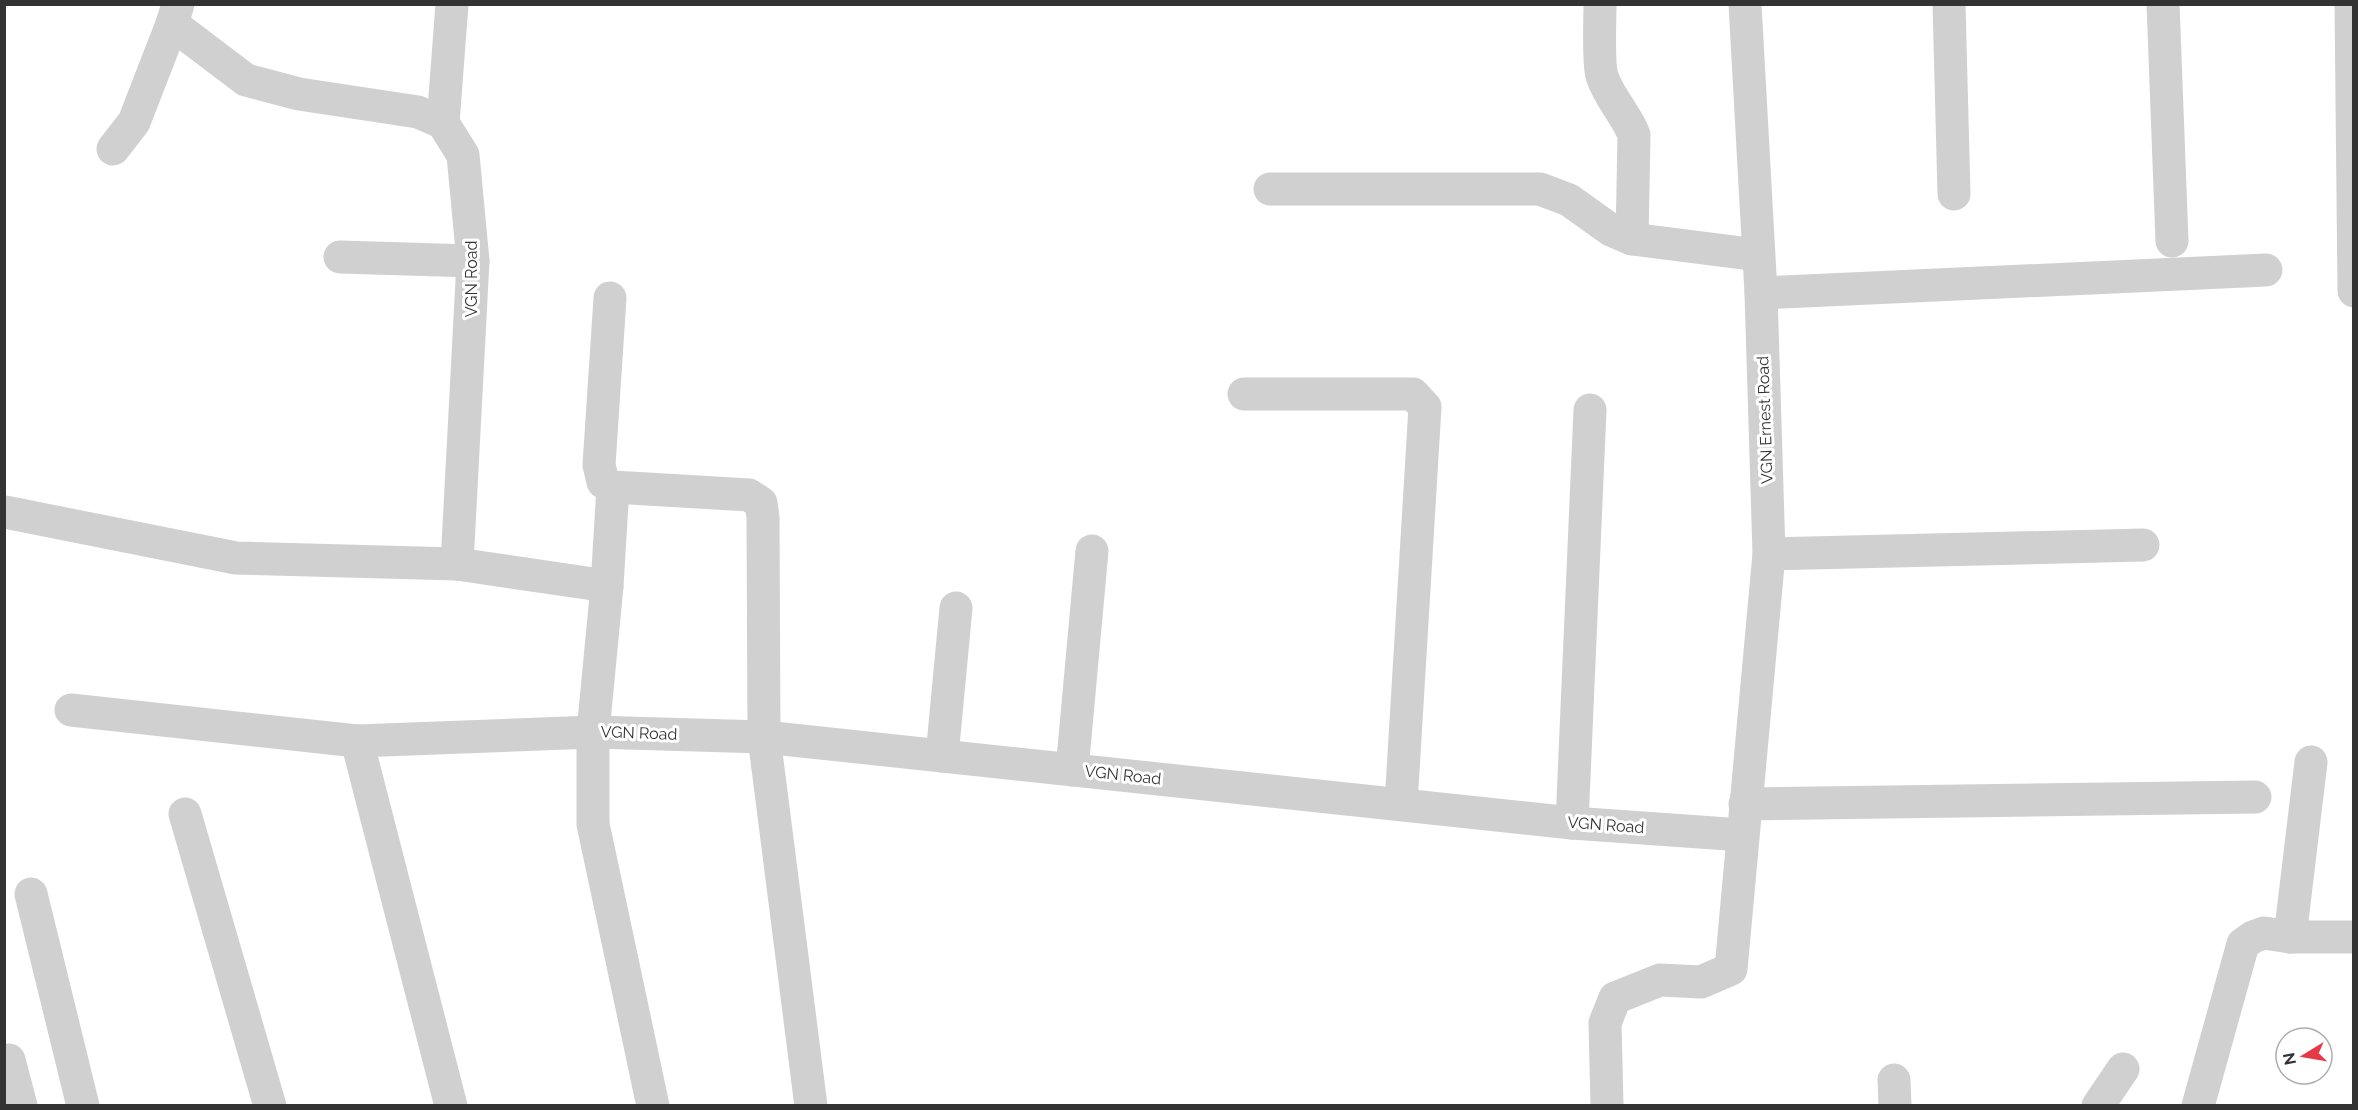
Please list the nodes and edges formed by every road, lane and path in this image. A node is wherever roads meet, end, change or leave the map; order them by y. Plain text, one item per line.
1 (452, 4) edge
2 (1600, 4) edge
3 (1745, 4) edge
4 (1949, 4) edge
5 (2163, 4) edge
6 (2351, 4) edge
7 (175, 14) edge
8 (443, 123) junction
9 (113, 149) dead end
10 (1270, 189) dead end
11 (1954, 194) dead end
12 (1632, 239) junction
13 (2172, 241) dead end
14 (1758, 255) junction
15 (339, 257) dead end
16 (473, 261) junction
17 (2266, 270) dead end
18 (2354, 291) edge
19 (1761, 293) junction
20 (610, 298) dead end
21 (1244, 394) dead end
22 (1590, 410) dead end
23 (613, 488) junction
24 (5, 512) edge
25 (2143, 545) dead end
26 (1092, 551) dead end
27 (1769, 554) junction
28 (457, 564) junction
29 (607, 586) junction
30 (956, 608) dead end
31 (71, 710) dead end
32 (593, 732) junction
33 (764, 737) junction
34 (357, 741) junction
35 (942, 756) junction
36 (2312, 762) dead end
37 (1071, 770) junction
38 (2255, 797) dead end
39 (1401, 804) junction
40 (184, 814) dead end
41 (1744, 820) junction
42 (1572, 823) junction
43 (31, 894) dead end
44 (2290, 936) junction
45 (2354, 937) edge
46 (9, 1060) dead end
47 (2123, 1070) dead end
48 (21, 1106) edge
49 (83, 1106) edge
50 (270, 1106) edge
51 (452, 1106) edge
52 (652, 1106) edge
53 (811, 1106) edge
54 (1607, 1106) edge
55 (2098, 1106) edge
56 (2198, 1106) edge

1 - 8 street
2 - 12 street
3 - 14 street, VGN Ernest Road
4 - 11 street
5 - 13 street
6 - 18 street
7 - 8 street
7 - 9 street
8 - 16 street, VGN Road
10 - 12 street
12 - 14 street
14 - 19 street, VGN Ernest Road
15 - 16 street
16 - 28 street, VGN Road
17 - 19 street
19 - 27 street, VGN Ernest Road
20 - 23 street
21 - 39 street
22 - 42 street
23 - 29 street, VGN Road
23 - 33 street
24 - 28 street
25 - 27 street
26 - 37 street
27 - 41 street, VGN Ernest Road
28 - 29 street
29 - 32 street, VGN Road
30 - 35 street
31 - 34 street
32 - 33 street, VGN Road
32 - 34 street
32 - 52 street
33 - 35 street, VGN Road
33 - 53 street
34 - 51 street
35 - 37 street, VGN Road
36 - 44 street
37 - 39 street, VGN Road
38 - 41 street, VGN Road
39 - 42 street, VGN Road
40 - 50 street
41 - 42 street, VGN Road
41 - 54 street, VGN Ernest Road
43 - 49 street
44 - 45 street
44 - 56 street
46 - 48 street
47 - 55 street

